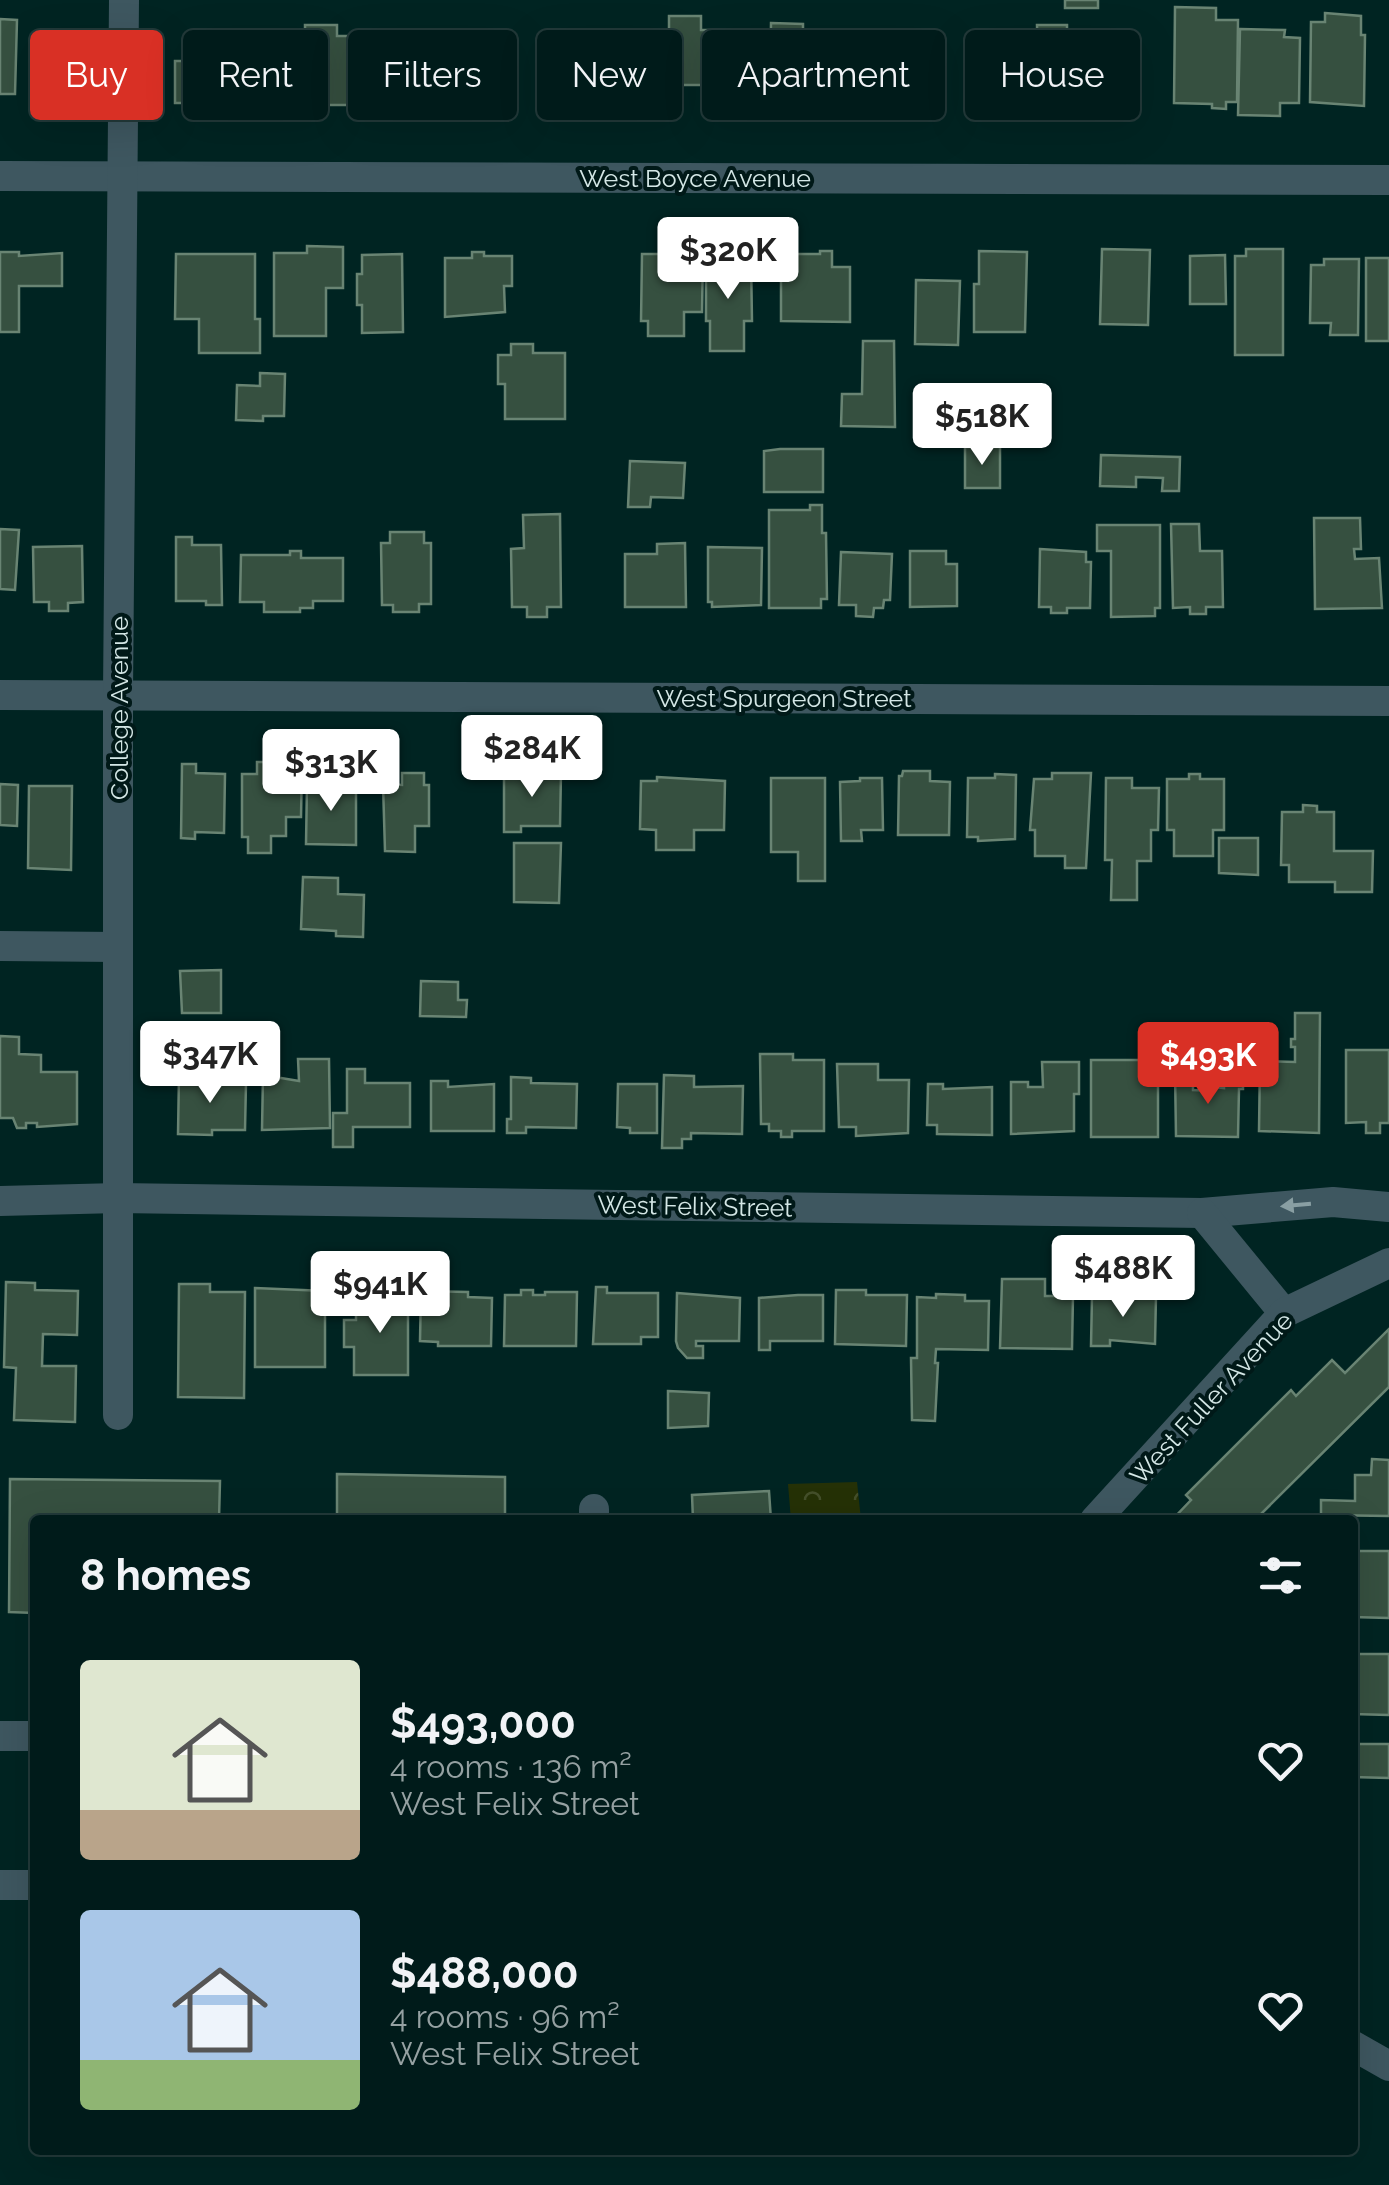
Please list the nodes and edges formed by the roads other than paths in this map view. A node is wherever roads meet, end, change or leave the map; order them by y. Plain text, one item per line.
1 (124, 0) edge
2 (0, 176) edge
3 (124, 176) junction
4 (1389, 180) edge
5 (118, 694) junction
6 (0, 695) edge
7 (1389, 701) edge
8 (0, 946) edge
9 (118, 947) junction
10 (118, 1198) junction
11 (0, 1201) edge
12 (1389, 1206) edge
13 (1202, 1213) junction
14 (1389, 1263) edge
15 (1284, 1313) junction
16 (118, 1416) dead end
17 (1100, 1515) edge
18 (0, 1736) edge
19 (30, 1736) edge
20 (0, 1885) edge
21 (30, 1886) edge
22 (1358, 2048) edge
23 (1389, 2066) edge

1 - 3 street, College Avenue
2 - 3 street, West Boyce Avenue
3 - 4 street, West Boyce Avenue
3 - 5 street, College Avenue
5 - 6 street, West Spurgeon Street
5 - 7 street, West Spurgeon Street
5 - 9 street, College Avenue
8 - 9 street
9 - 10 street, College Avenue
10 - 11 street, West Felix Street
10 - 13 street, West Felix Street
10 - 16 street, College Avenue
12 -> 13 street, West Felix Street
13 - 15 street
14 - 15 street, West Fuller Avenue
15 - 17 street, West Fuller Avenue
18 - 19 street
20 - 21 street
22 - 23 street

